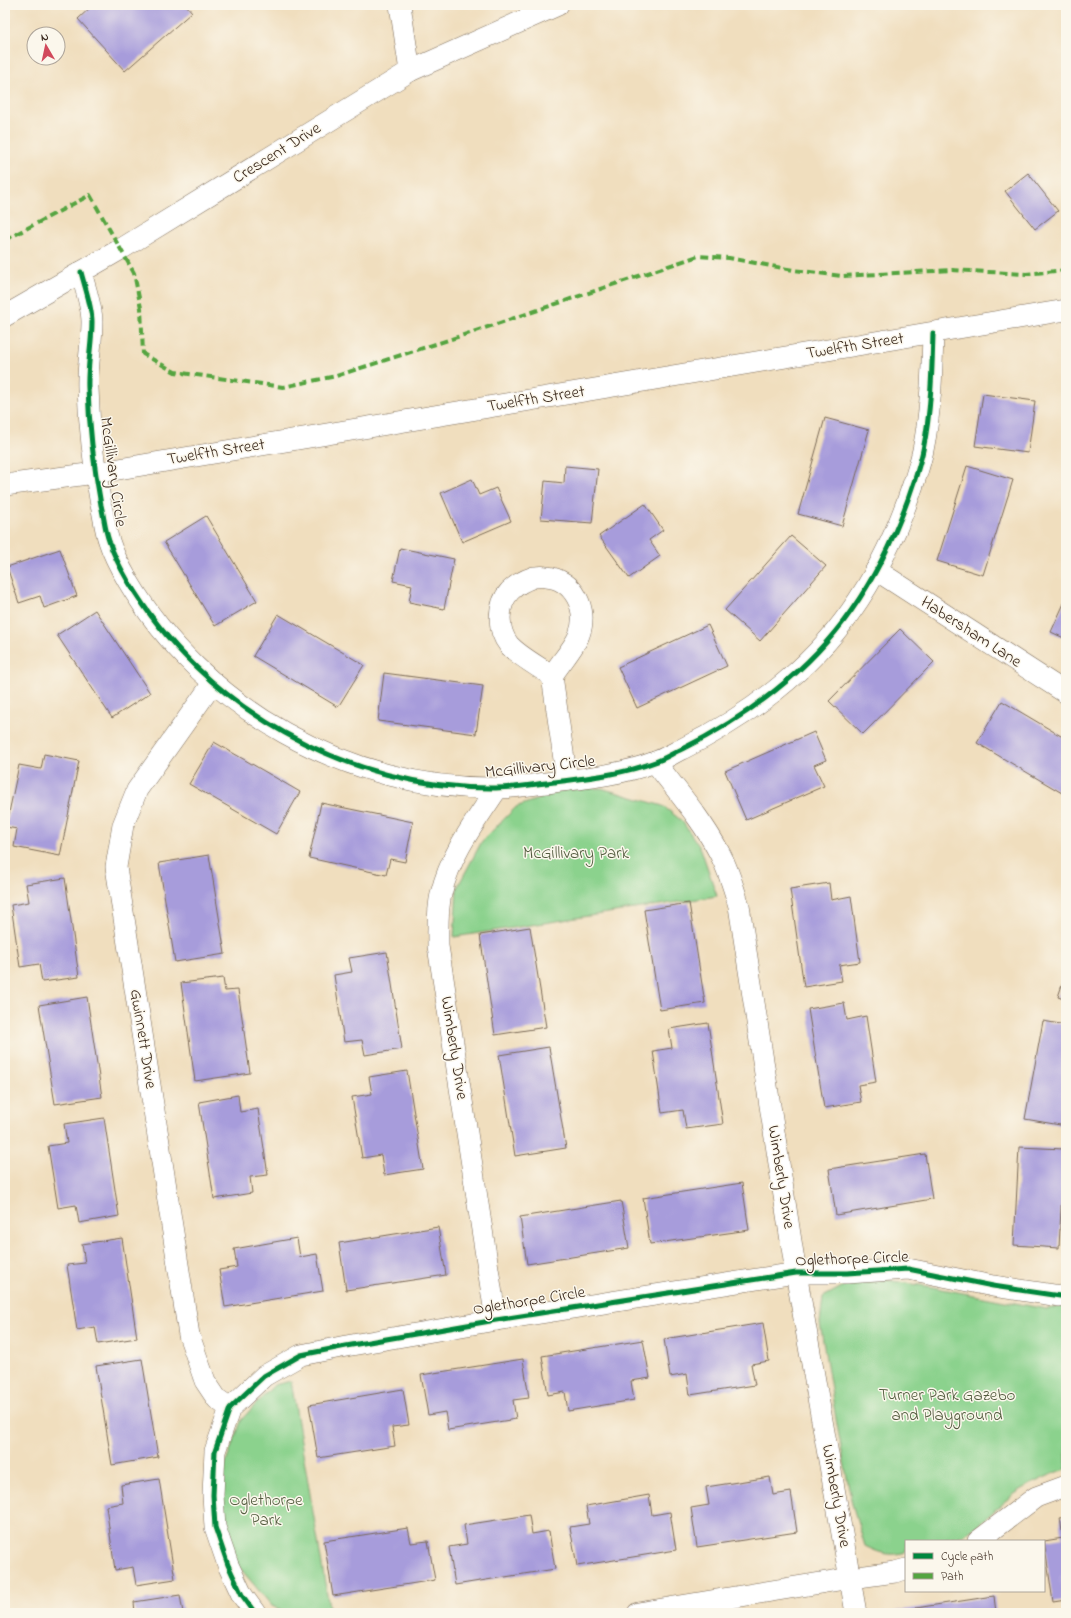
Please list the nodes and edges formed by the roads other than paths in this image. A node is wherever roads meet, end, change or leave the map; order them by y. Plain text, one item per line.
1 (400, 5) edge
2 (558, 5) edge
3 (410, 71) junction
4 (81, 272) junction
5 (1066, 310) edge
6 (5, 316) edge
7 (933, 333) junction
8 (95, 473) junction
9 (5, 485) edge
10 (876, 570) junction
11 (552, 676) junction
12 (213, 683) junction
13 (1066, 693) edge
14 (655, 762) junction
15 (567, 780) junction
16 (497, 789) junction
17 (796, 1273) junction
18 (1066, 1295) edge
19 (496, 1320) junction
20 (230, 1408) junction
21 (1066, 1486) edge
22 (979, 1540) edge
23 (905, 1569) edge
24 (851, 1578) junction
25 (255, 1613) edge
26 (638, 1613) edge
27 (856, 1613) edge

1 - 3 street
2 - 3 street, Crescent Drive
3 - 4 street, Crescent Drive
4 - 6 street, Crescent Drive
4 - 8 street, McGillivary Circle
5 - 7 street, Twelfth Street
7 - 8 street, Twelfth Street
7 - 10 street, McGillivary Circle
8 - 9 street, Twelfth Street
8 - 12 street, McGillivary Circle
10 - 13 street, Habersham Lane
10 - 14 street, McGillivary Circle
11 - 11 street
11 - 15 street
12 - 16 street, McGillivary Circle
12 - 20 street, Gwinnett Drive
14 - 15 street, McGillivary Circle
14 - 17 street, Wimberly Drive
15 - 16 street, McGillivary Circle
16 - 19 street, Wimberly Drive
17 - 18 street, Oglethorpe Circle
17 - 19 street, Oglethorpe Circle
17 - 24 street, Wimberly Drive
19 - 20 street, Oglethorpe Circle
20 - 25 street, Oglethorpe Circle
21 - 22 street
23 - 24 street
24 - 26 street
24 - 27 street, Wimberly Drive

